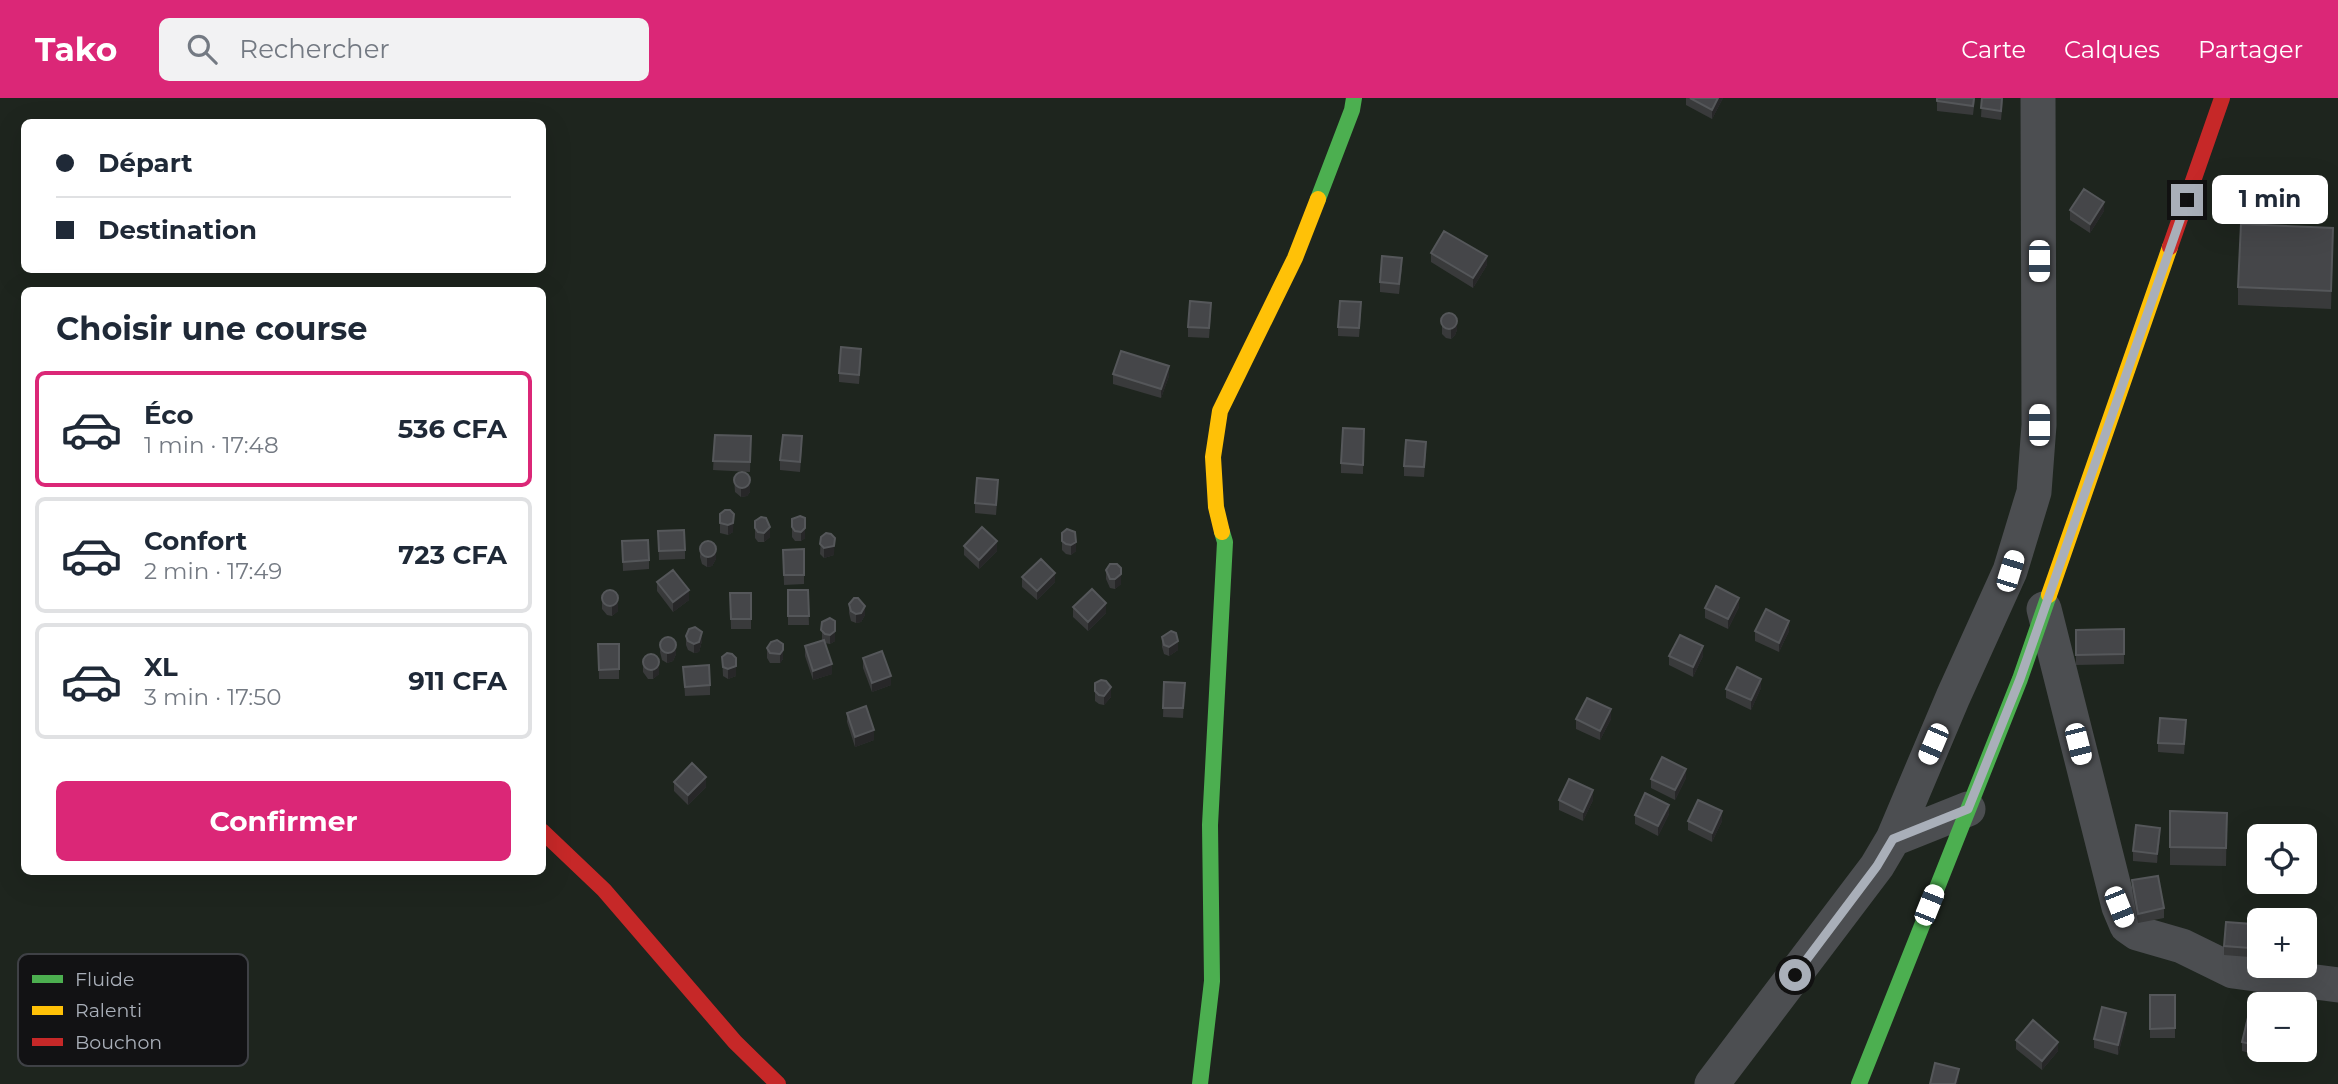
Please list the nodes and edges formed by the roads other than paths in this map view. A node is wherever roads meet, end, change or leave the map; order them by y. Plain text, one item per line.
1 (1354, 98) edge
2 (2038, 98) edge
3 (2222, 98) edge
4 (2044, 609) junction
5 (1968, 809) junction
6 (546, 835) edge
7 (1893, 839) junction
8 (2338, 985) edge
9 (778, 1084) edge
10 (1200, 1084) edge
11 (1712, 1084) edge
12 (1859, 1084) edge

1 - 10 street
2 - 7 street
3 - 4 street
4 - 5 street
4 - 8 street
5 - 7 street
5 - 12 street
6 - 9 street
7 - 11 street

